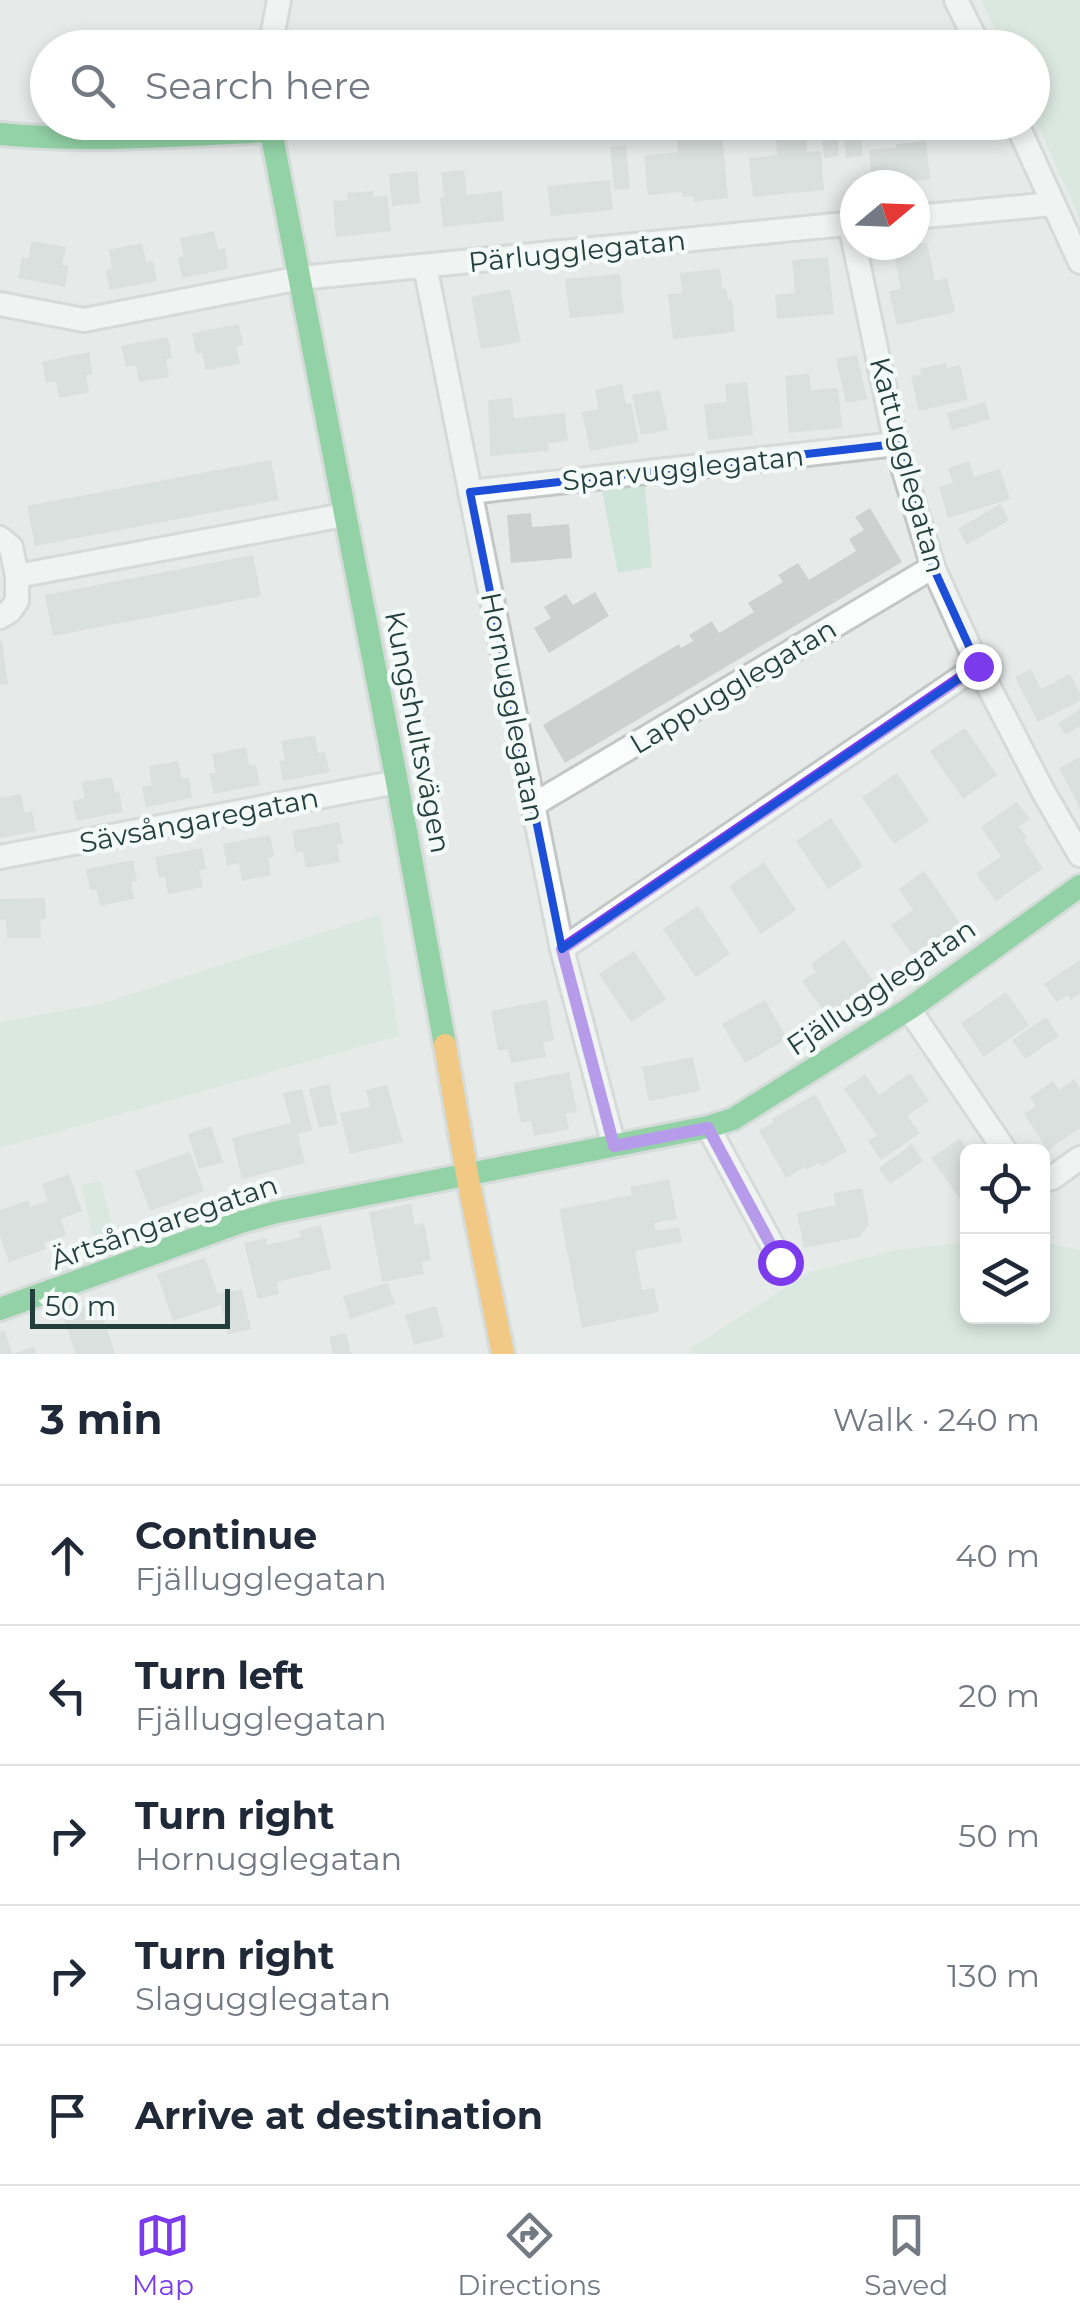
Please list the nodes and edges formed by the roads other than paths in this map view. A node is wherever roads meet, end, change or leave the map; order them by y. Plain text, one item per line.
1 (279, 0) edge
2 (956, 0) edge
3 (273, 30) edge
4 (971, 30) edge
5 (0, 134) edge
6 (30, 137) edge
7 (273, 140) edge
8 (1024, 140) edge
9 (1053, 204) junction
10 (930, 216) edge
11 (840, 225) edge
12 (860, 260) edge
13 (1080, 262) edge
14 (425, 266) junction
15 (300, 278) junction
16 (0, 304) edge
17 (896, 444) junction
18 (470, 492) junction
19 (344, 515) junction
20 (0, 538) edge
21 (932, 567) junction
22 (16, 576) junction
23 (0, 617) edge
24 (978, 666) junction
25 (397, 782) junction
26 (533, 805) junction
27 (1080, 855) edge
28 (0, 857) edge
29 (1080, 886) edge
30 (562, 949) junction
31 (909, 1008) junction
32 (708, 1128) junction
33 (1001, 1144) edge
34 (614, 1146) junction
35 (1080, 1158) edge
36 (467, 1174) junction
37 (1050, 1178) edge
38 (780, 1262) dead end
39 (0, 1308) edge
40 (504, 1354) edge

1 - 3 street
2 - 4 street
5 - 6 street
7 - 15 street, Kungshultsvägen
8 - 9 street
9 - 10 street
9 - 13 street
11 - 14 street, Pärlugglegatan
12 - 17 street, Kattugglegatan
14 - 15 street, Pärlugglegatan
14 - 18 street, Hornugglegatan
15 - 16 street, Pärlugglegatan
15 - 19 street, Kungshultsvägen
17 - 18 street, Sparvugglegatan
17 - 21 street, Kattugglegatan
18 - 26 street, Hornugglegatan
19 - 22 street
19 - 25 street, Kungshultsvägen
20 - 22 street
21 - 24 street, Kattugglegatan
21 - 26 street, Lappugglegatan
22 - 23 street
24 - 27 street, Kattugglegatan
24 - 30 street
25 - 28 street, Sävsångaregatan
25 - 36 street, Kungshultsvägen
26 - 30 street, Hornugglegatan
29 - 31 street, Fjällugglegatan
30 - 34 street, Hornugglegatan
31 - 32 street, Fjällugglegatan
31 - 33 street
32 - 34 street, Fjällugglegatan
32 - 38 street
34 - 36 street, Fjällugglegatan
35 - 37 street
36 - 39 street, Ärtsångaregatan
36 - 40 street, Kungshultsvägen

